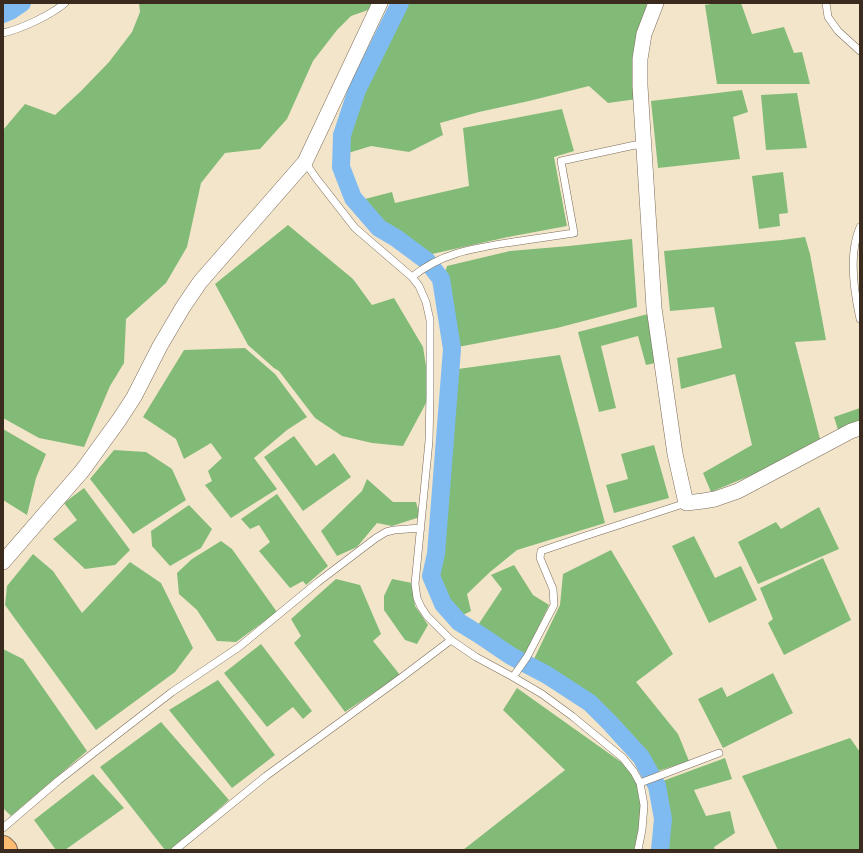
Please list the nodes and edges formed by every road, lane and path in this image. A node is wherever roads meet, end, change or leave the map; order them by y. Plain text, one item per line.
1 (65, 3) edge
2 (380, 3) edge
3 (656, 3) edge
4 (826, 3) edge
5 (3, 33) edge
6 (860, 51) edge
7 (644, 146) junction
8 (305, 162) junction
9 (860, 227) edge
10 (412, 277) junction
11 (860, 319) edge
12 (860, 428) edge
13 (686, 503) junction
14 (421, 528) junction
15 (3, 562) edge
16 (451, 640) junction
17 (513, 676) junction
18 (719, 753) dead end
19 (643, 782) junction
20 (3, 828) edge
21 (3, 847) edge
22 (6, 850) edge
23 (175, 850) edge
24 (638, 850) edge

1 - 5 lane
2 - 8 street
3 - 7 street
4 - 6 lane
7 - 10 lane
7 - 13 street
8 - 10 lane
8 - 15 street
9 - 11 lane
10 - 14 lane
12 - 13 street
13 - 17 lane
14 - 16 lane
14 - 20 lane
16 - 17 lane
16 - 23 lane
17 - 19 lane
18 - 19 lane
19 - 24 lane
21 - 22 highway

